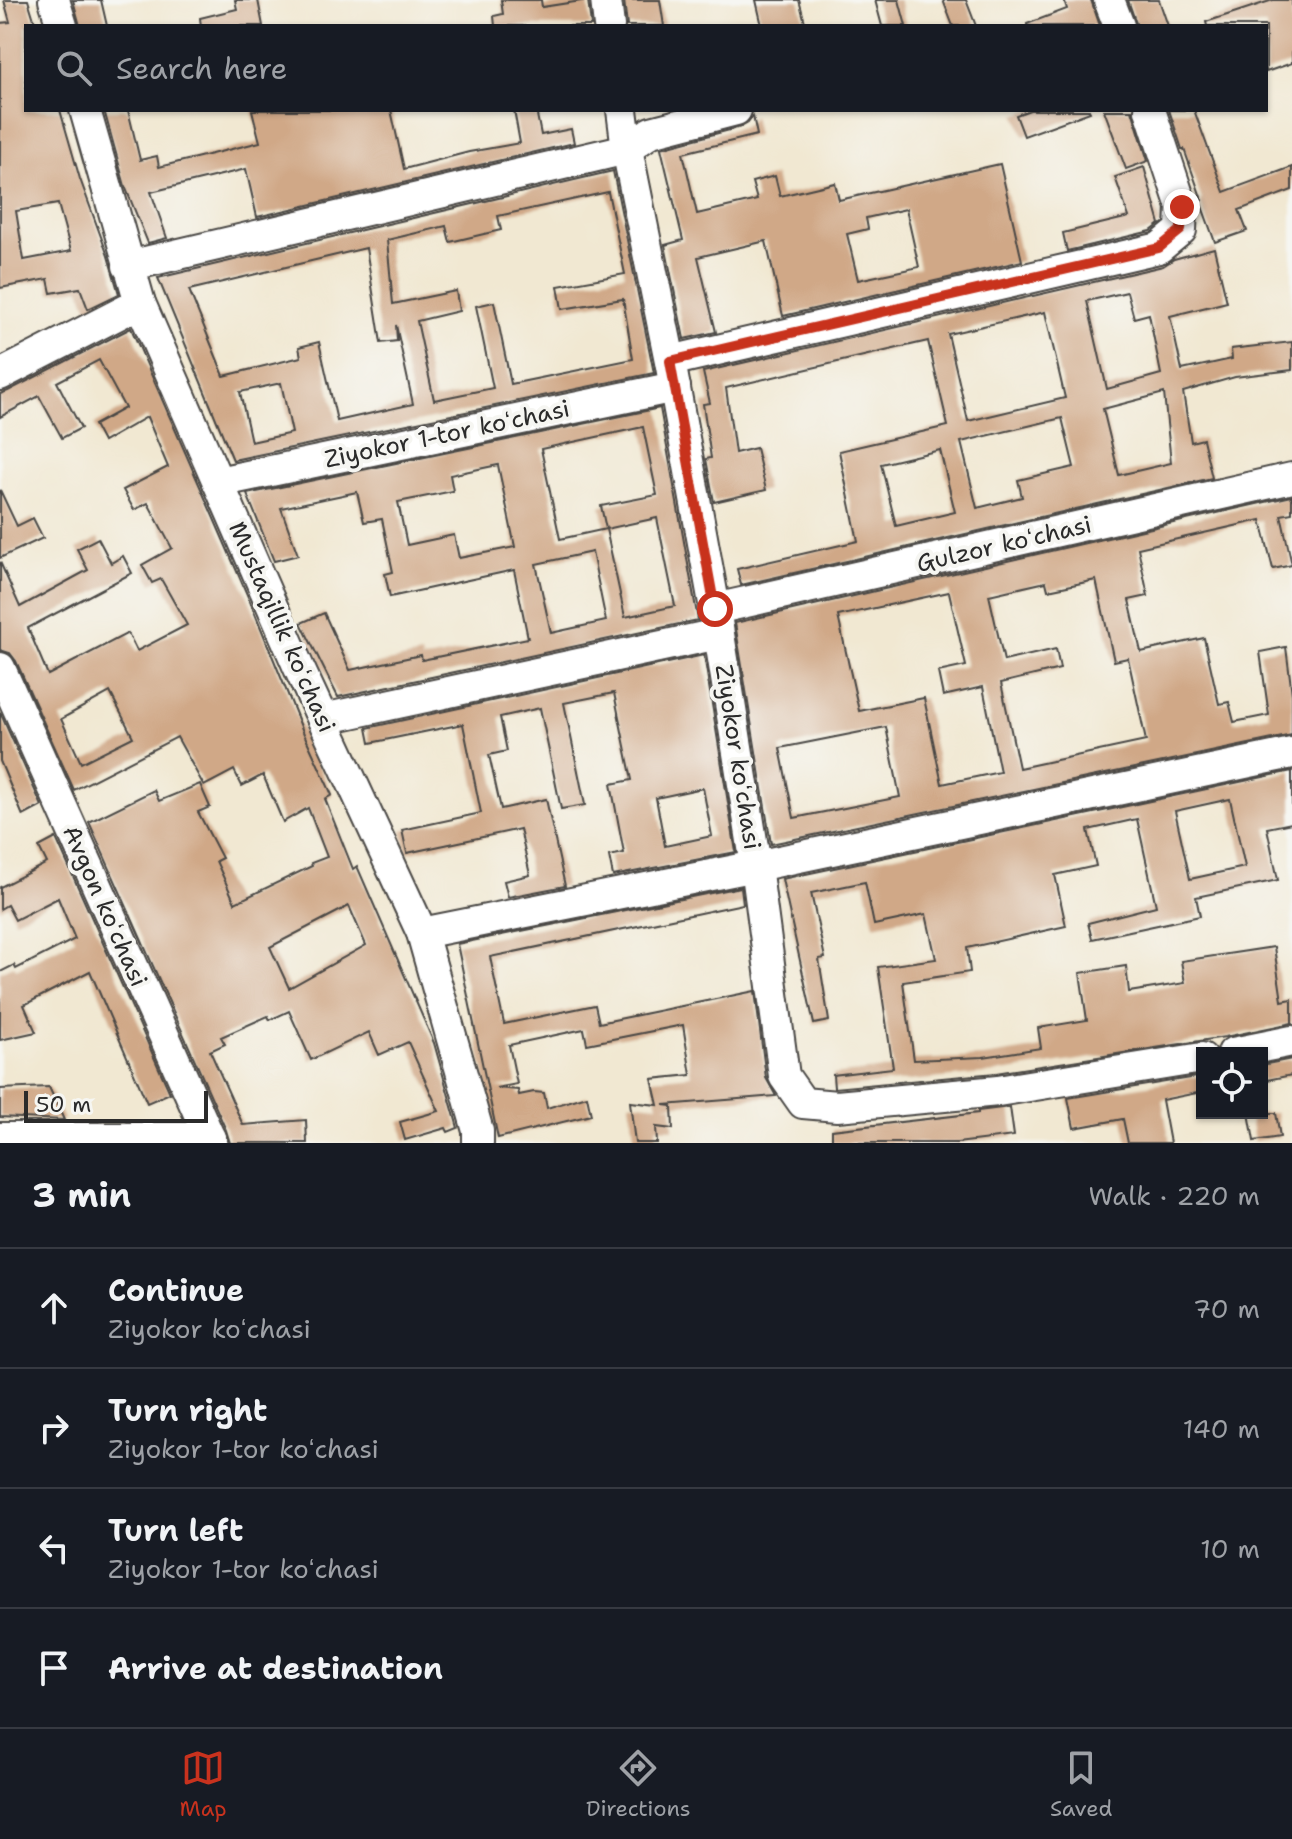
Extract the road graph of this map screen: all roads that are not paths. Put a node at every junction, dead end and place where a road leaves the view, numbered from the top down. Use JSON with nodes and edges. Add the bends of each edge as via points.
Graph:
{"nodes":[{"id":1,"x":54,"y":0,"type":"edge"},
{"id":2,"x":606,"y":0,"type":"edge"},
{"id":3,"x":1109,"y":0,"type":"edge"},
{"id":4,"x":61,"y":24,"type":"edge"},
{"id":5,"x":609,"y":24,"type":"edge"},
{"id":6,"x":1118,"y":24,"type":"edge"},
{"id":7,"x":86,"y":112,"type":"edge"},
{"id":8,"x":622,"y":112,"type":"edge"},
{"id":9,"x":728,"y":112,"type":"edge"},
{"id":10,"x":1151,"y":112,"type":"edge"},
{"id":11,"x":627,"y":149,"type":"junction"},
{"id":12,"x":128,"y":266,"type":"junction"},
{"id":13,"x":140,"y":303,"type":"junction"},
{"id":14,"x":673,"y":374,"type":"junction"},
{"id":15,"x":0,"y":375,"type":"edge"},
{"id":16,"x":1292,"y":478,"type":"edge"},
{"id":17,"x":218,"y":482,"type":"junction"},
{"id":18,"x":717,"y":622,"type":"junction"},
{"id":19,"x":0,"y":668,"type":"edge"},
{"id":20,"x":323,"y":719,"type":"junction"},
{"id":21,"x":1292,"y":753,"type":"edge"},
{"id":22,"x":756,"y":866,"type":"junction"},
{"id":23,"x":422,"y":933,"type":"junction"},
{"id":24,"x":1292,"y":1041,"type":"edge"},
{"id":25,"x":1262,"y":1047,"type":"edge"},
{"id":26,"x":1196,"y":1059,"type":"edge"},
{"id":27,"x":0,"y":1138,"type":"edge"},
{"id":28,"x":211,"y":1141,"type":"edge"},
{"id":29,"x":478,"y":1143,"type":"edge"}],
"edges":[{"from":1,"to":4,"type":"street"},
{"from":2,"to":5,"type":"street"},
{"from":3,"to":6,"type":"street"},
{"from":7,"to":12,"type":"street","name":"Mustaqillik koʻchasi"},
{"from":8,"to":11,"type":"street","name":"Ziyokor koʻchasi"},
{"from":9,"to":11,"type":"street","via":[[651,132]]},
{"from":10,"to":14,"type":"street","name":"Ziyokor 1-tor koʻchasi","via":[[1182,207],[1181,230],[1159,248]]},
{"from":11,"to":12,"type":"street"},
{"from":11,"to":14,"type":"street","name":"Ziyokor koʻchasi"},
{"from":12,"to":13,"type":"street","name":"Mustaqillik koʻchasi"},
{"from":13,"to":15,"type":"street"},
{"from":13,"to":17,"type":"street","name":"Mustaqillik koʻchasi"},
{"from":14,"to":17,"type":"street","name":"Ziyokor 1-tor koʻchasi"},
{"from":14,"to":18,"type":"street","name":"Ziyokor koʻchasi"},
{"from":16,"to":18,"type":"street","name":"Gulzor koʻchasi"},
{"from":17,"to":20,"type":"street","name":"Mustaqillik koʻchasi"},
{"from":18,"to":20,"type":"street","name":"Gulzor koʻchasi"},
{"from":18,"to":22,"type":"street","name":"Ziyokor koʻchasi"},
{"from":19,"to":28,"type":"street","name":"Avgon koʻchasi"},
{"from":20,"to":23,"type":"street","name":"Mustaqillik koʻchasi"},
{"from":21,"to":22,"type":"street","name":"Ziyokor koʻchasi"},
{"from":22,"to":23,"type":"street"},
{"from":22,"to":26,"type":"street","via":[[784,1076],[803,1103],[837,1106],[998,1091]]},
{"from":23,"to":29,"type":"street","name":"Mustaqillik koʻchasi"},
{"from":24,"to":25,"type":"street"},
{"from":27,"to":28,"type":"street"}]}
